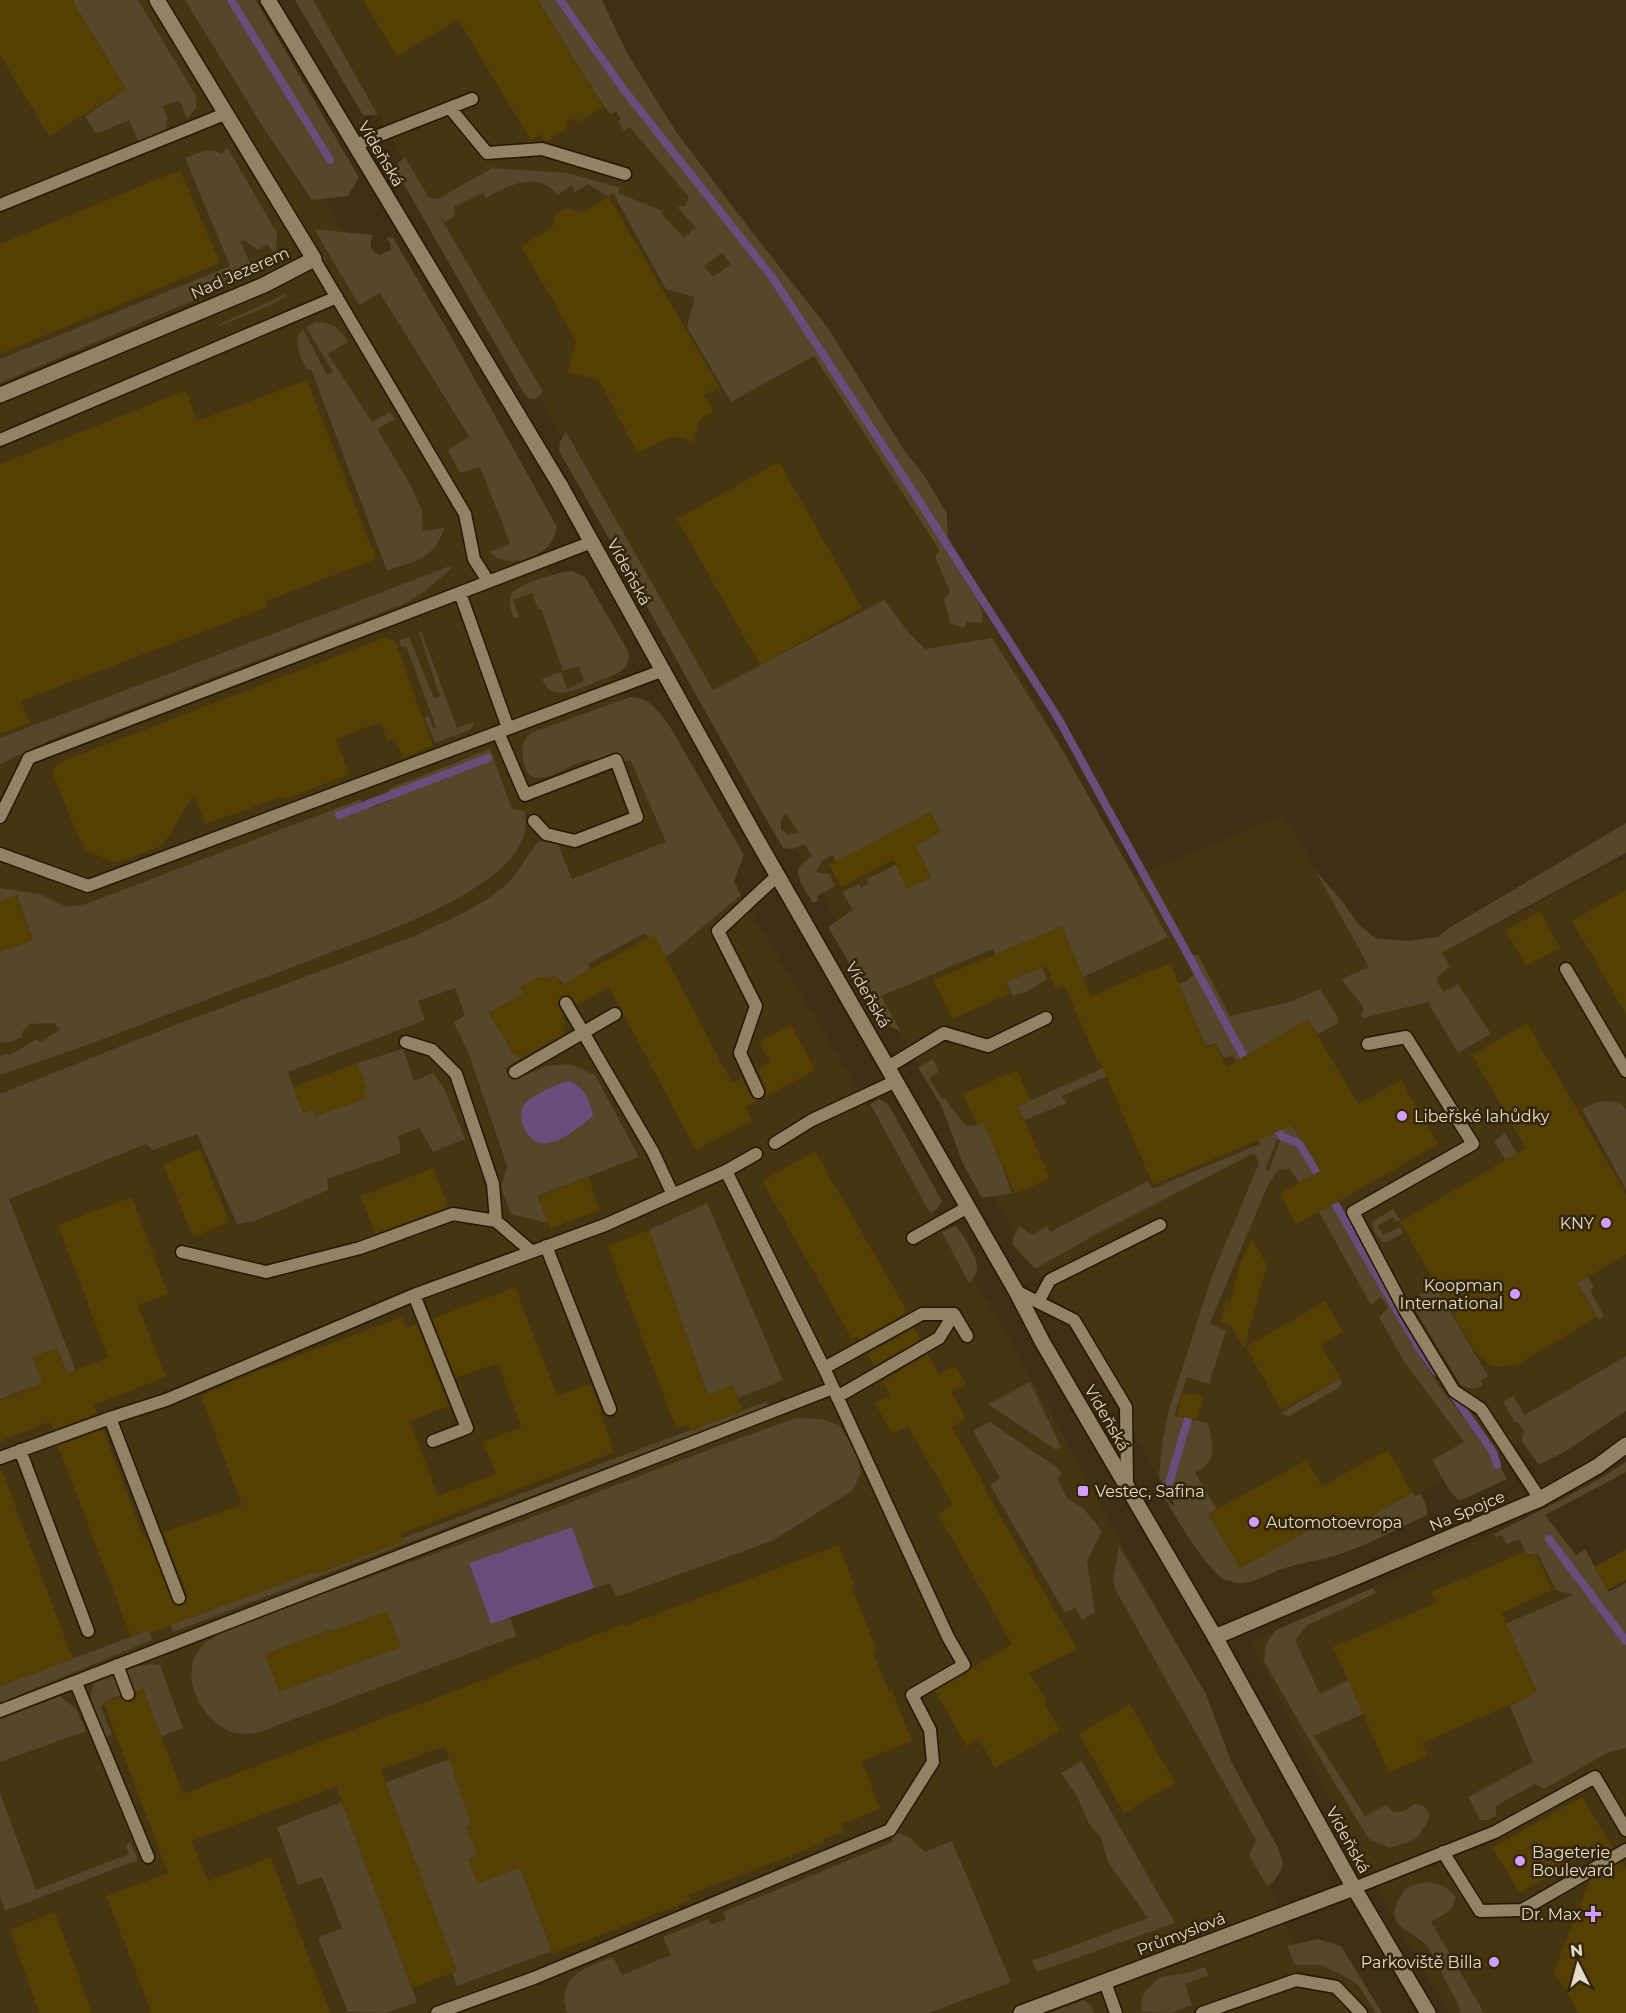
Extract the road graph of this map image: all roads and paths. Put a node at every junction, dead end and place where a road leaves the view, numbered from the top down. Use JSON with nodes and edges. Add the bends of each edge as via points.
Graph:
{"nodes":[{"id":1,"x":157,"y":0,"type":"edge"},
{"id":2,"x":268,"y":0,"type":"edge"},
{"id":3,"x":472,"y":99,"type":"dead end"},
{"id":4,"x":450,"y":108,"type":"junction"},
{"id":5,"x":227,"y":113,"type":"junction"},
{"id":6,"x":355,"y":145,"type":"junction"},
{"id":7,"x":625,"y":174,"type":"dead end"},
{"id":8,"x":0,"y":205,"type":"edge"},
{"id":9,"x":314,"y":259,"type":"junction"},
{"id":10,"x":337,"y":297,"type":"junction"},
{"id":11,"x":0,"y":395,"type":"edge"},
{"id":12,"x":0,"y":440,"type":"edge"},
{"id":13,"x":592,"y":542,"type":"junction"},
{"id":14,"x":488,"y":581,"type":"junction"},
{"id":15,"x":460,"y":593,"type":"junction"},
{"id":16,"x":664,"y":669,"type":"junction"},
{"id":17,"x":503,"y":730,"type":"junction"},
{"id":18,"x":0,"y":817,"type":"edge"},
{"id":19,"x":534,"y":821,"type":"dead end"},
{"id":20,"x":0,"y":854,"type":"edge"},
{"id":21,"x":778,"y":875,"type":"junction"},
{"id":22,"x":1566,"y":969,"type":"dead end"},
{"id":23,"x":566,"y":1003,"type":"dead end"},
{"id":24,"x":615,"y":1014,"type":"dead end"},
{"id":25,"x":1046,"y":1018,"type":"dead end"},
{"id":26,"x":583,"y":1033,"type":"junction"},
{"id":27,"x":406,"y":1042,"type":"dead end"},
{"id":28,"x":1368,"y":1044,"type":"dead end"},
{"id":29,"x":1626,"y":1071,"type":"edge"},
{"id":30,"x":515,"y":1072,"type":"dead end"},
{"id":31,"x":892,"y":1074,"type":"junction"},
{"id":32,"x":758,"y":1092,"type":"dead end"},
{"id":33,"x":775,"y":1143,"type":"dead end"},
{"id":34,"x":756,"y":1154,"type":"dead end"},
{"id":35,"x":726,"y":1171,"type":"junction"},
{"id":36,"x":673,"y":1195,"type":"junction"},
{"id":37,"x":968,"y":1207,"type":"junction"},
{"id":38,"x":496,"y":1221,"type":"junction"},
{"id":39,"x":1160,"y":1225,"type":"dead end"},
{"id":40,"x":913,"y":1238,"type":"dead end"},
{"id":41,"x":546,"y":1246,"type":"junction"},
{"id":42,"x":531,"y":1251,"type":"junction"},
{"id":43,"x":182,"y":1252,"type":"dead end"},
{"id":44,"x":1016,"y":1291,"type":"junction"},
{"id":45,"x":414,"y":1295,"type":"junction"},
{"id":46,"x":1038,"y":1302,"type":"junction"},
{"id":47,"x":954,"y":1314,"type":"junction"},
{"id":48,"x":967,"y":1336,"type":"dead end"},
{"id":49,"x":824,"y":1368,"type":"junction"},
{"id":50,"x":835,"y":1392,"type":"junction"},
{"id":51,"x":610,"y":1409,"type":"dead end"},
{"id":52,"x":110,"y":1418,"type":"junction"},
{"id":53,"x":433,"y":1441,"type":"dead end"},
{"id":54,"x":1626,"y":1445,"type":"edge"},
{"id":55,"x":20,"y":1450,"type":"junction"},
{"id":56,"x":0,"y":1458,"type":"edge"},
{"id":57,"x":1127,"y":1486,"type":"junction"},
{"id":58,"x":1540,"y":1499,"type":"junction"},
{"id":59,"x":179,"y":1598,"type":"dead end"},
{"id":60,"x":88,"y":1631,"type":"dead end"},
{"id":61,"x":1215,"y":1637,"type":"junction"},
{"id":62,"x":117,"y":1665,"type":"junction"},
{"id":63,"x":76,"y":1683,"type":"junction"},
{"id":64,"x":128,"y":1694,"type":"dead end"},
{"id":65,"x":0,"y":1711,"type":"edge"},
{"id":66,"x":1626,"y":1830,"type":"edge"},
{"id":67,"x":1626,"y":1850,"type":"edge"},
{"id":68,"x":1443,"y":1852,"type":"junction"},
{"id":69,"x":148,"y":1857,"type":"dead end"},
{"id":70,"x":1354,"y":1888,"type":"junction"},
{"id":71,"x":1105,"y":1982,"type":"junction"},
{"id":72,"x":437,"y":2013,"type":"edge"},
{"id":73,"x":1022,"y":2013,"type":"edge"},
{"id":74,"x":1116,"y":2013,"type":"edge"},
{"id":75,"x":1202,"y":2013,"type":"edge"},
{"id":76,"x":1361,"y":2013,"type":"edge"},
{"id":77,"x":1428,"y":2013,"type":"edge"}],
"edges":[{"from":1,"to":5,"type":"main road","name":"Nad Jezerem"},
{"from":2,"to":6,"type":"main road","name":"Vídeňská"},
{"from":3,"to":4,"type":"lane"},
{"from":4,"to":6,"type":"lane"},
{"from":4,"to":7,"type":"lane","via":[[487,153],[543,149]]},
{"from":5,"to":8,"type":"lane"},
{"from":5,"to":9,"type":"main road","name":"Nad Jezerem"},
{"from":6,"to":13,"type":"main road","name":"Vídeňská"},
{"from":9,"to":10,"type":"lane"},
{"from":9,"to":11,"type":"main road","name":"Nad Jezerem","via":[[264,285]]},
{"from":10,"to":12,"type":"lane"},
{"from":10,"to":14,"type":"lane","via":[[465,514],[474,559]]},
{"from":13,"to":14,"type":"lane"},
{"from":13,"to":16,"type":"main road","name":"Vídeňská"},
{"from":14,"to":15,"type":"lane"},
{"from":15,"to":17,"type":"lane"},
{"from":15,"to":18,"type":"lane","via":[[29,758]]},
{"from":16,"to":17,"type":"lane"},
{"from":16,"to":21,"type":"main road","name":"Vídeňská"},
{"from":17,"to":19,"type":"lane","via":[[525,795],[616,760],[637,817],[575,841],[546,834]]},
{"from":17,"to":20,"type":"lane","via":[[88,886]]},
{"from":21,"to":31,"type":"main road","name":"Vídeňská"},
{"from":21,"to":32,"type":"lane","via":[[718,931],[756,1006],[740,1053]]},
{"from":22,"to":29,"type":"lane"},
{"from":23,"to":26,"type":"lane"},
{"from":24,"to":26,"type":"lane"},
{"from":25,"to":31,"type":"lane","via":[[988,1046],[944,1033]]},
{"from":26,"to":30,"type":"lane"},
{"from":26,"to":36,"type":"lane","via":[[653,1152]]},
{"from":27,"to":38,"type":"lane","via":[[432,1050],[456,1074],[493,1184]]},
{"from":28,"to":58,"type":"lane","via":[[1406,1037],[1473,1143],[1353,1212],[1454,1391],[1481,1408]]},
{"from":31,"to":33,"type":"lane"},
{"from":31,"to":37,"type":"main road","name":"Vídeňská"},
{"from":34,"to":35,"type":"lane"},
{"from":35,"to":36,"type":"lane"},
{"from":35,"to":49,"type":"lane"},
{"from":36,"to":41,"type":"lane"},
{"from":37,"to":40,"type":"lane"},
{"from":37,"to":44,"type":"main road","name":"Vídeňská"},
{"from":38,"to":42,"type":"lane"},
{"from":38,"to":43,"type":"lane","via":[[453,1214],[360,1248],[266,1272]]},
{"from":39,"to":46,"type":"lane","via":[[1050,1280]]},
{"from":41,"to":42,"type":"lane"},
{"from":41,"to":51,"type":"lane"},
{"from":42,"to":45,"type":"lane"},
{"from":44,"to":46,"type":"lane"},
{"from":44,"to":57,"type":"main road","name":"Vídeňská"},
{"from":45,"to":52,"type":"lane","via":[[166,1400]]},
{"from":45,"to":53,"type":"lane","via":[[467,1428]]},
{"from":46,"to":57,"type":"lane","via":[[1074,1320],[1126,1407]]},
{"from":47,"to":48,"type":"lane"},
{"from":47,"to":49,"type":"lane","via":[[922,1314]]},
{"from":47,"to":50,"type":"lane","via":[[939,1338]]},
{"from":49,"to":50,"type":"lane"},
{"from":50,"to":62,"type":"lane"},
{"from":50,"to":72,"type":"lane","via":[[964,1665],[912,1695],[930,1730],[933,1762],[890,1830],[534,1978]]},
{"from":52,"to":55,"type":"lane"},
{"from":52,"to":59,"type":"lane"},
{"from":54,"to":58,"type":"main road","name":"Na Spojce"},
{"from":55,"to":56,"type":"lane"},
{"from":55,"to":60,"type":"lane"},
{"from":57,"to":61,"type":"main road","name":"Vídeňská"},
{"from":58,"to":61,"type":"main road","name":"Na Spojce"},
{"from":61,"to":70,"type":"main road","name":"Vídeňská"},
{"from":62,"to":63,"type":"lane"},
{"from":62,"to":64,"type":"lane"},
{"from":63,"to":65,"type":"lane"},
{"from":63,"to":69,"type":"lane"},
{"from":66,"to":68,"type":"lane","via":[[1595,1777],[1495,1832]]},
{"from":67,"to":68,"type":"lane","via":[[1522,1910],[1480,1911]]},
{"from":68,"to":70,"type":"lane"},
{"from":70,"to":71,"type":"main road","name":"Průmyslová"},
{"from":70,"to":77,"type":"main road","name":"Vídeňská"},
{"from":71,"to":73,"type":"main road","name":"Průmyslová"},
{"from":71,"to":74,"type":"lane"},
{"from":75,"to":76,"type":"lane","via":[[1296,1980],[1336,1987]]}]}
